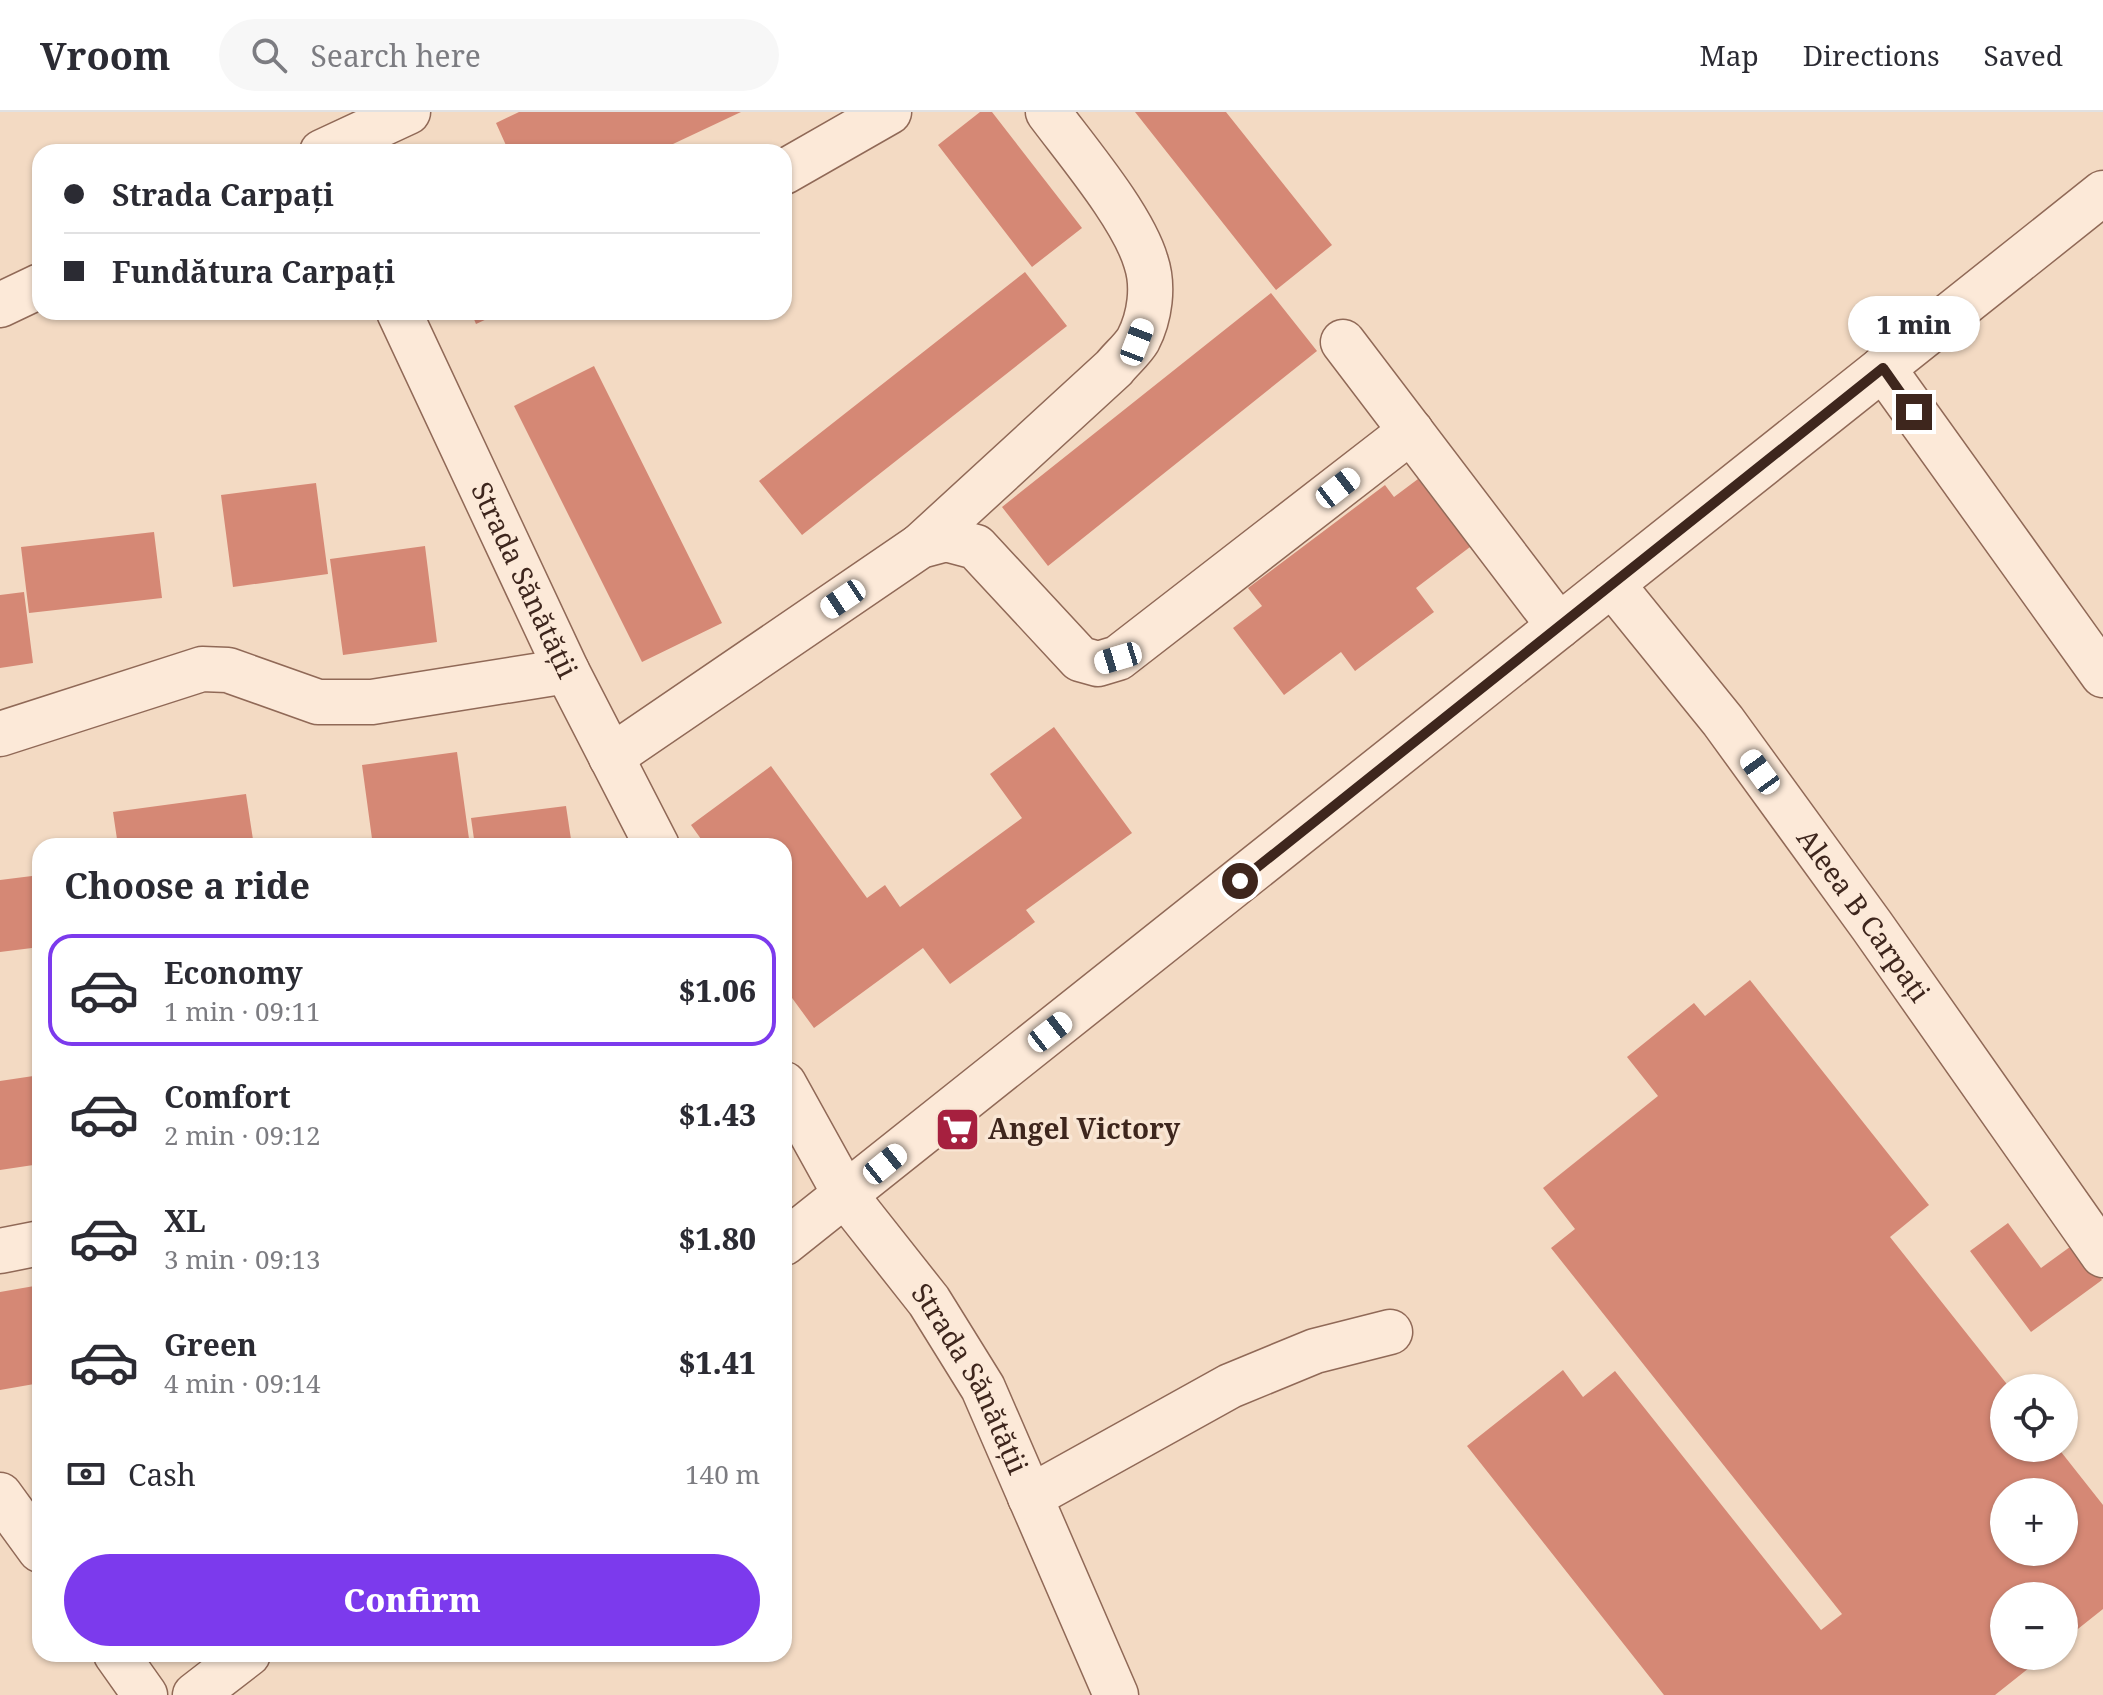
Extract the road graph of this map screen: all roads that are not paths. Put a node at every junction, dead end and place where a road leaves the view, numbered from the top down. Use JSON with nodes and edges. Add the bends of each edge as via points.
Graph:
{"nodes":[{"id":1,"x":408,"y":112,"type":"edge"},
{"id":2,"x":889,"y":112,"type":"edge"},
{"id":3,"x":1048,"y":112,"type":"edge"},
{"id":4,"x":340,"y":144,"type":"edge"},
{"id":5,"x":792,"y":167,"type":"edge"},
{"id":6,"x":2103,"y":193,"type":"edge"},
{"id":7,"x":32,"y":290,"type":"edge"},
{"id":8,"x":0,"y":305,"type":"edge"},
{"id":9,"x":403,"y":320,"type":"edge"},
{"id":10,"x":1343,"y":342,"type":"dead end"},
{"id":11,"x":1883,"y":368,"type":"junction"},
{"id":12,"x":1411,"y":431,"type":"junction"},
{"id":13,"x":920,"y":546,"type":"junction"},
{"id":14,"x":1612,"y":584,"type":"junction"},
{"id":15,"x":1559,"y":626,"type":"junction"},
{"id":16,"x":567,"y":671,"type":"junction"},
{"id":17,"x":2103,"y":675,"type":"edge"},
{"id":18,"x":0,"y":734,"type":"edge"},
{"id":19,"x":611,"y":757,"type":"junction"},
{"id":20,"x":653,"y":838,"type":"edge"},
{"id":21,"x":792,"y":1098,"type":"edge"},
{"id":22,"x":846,"y":1196,"type":"junction"},
{"id":23,"x":792,"y":1237,"type":"edge"},
{"id":24,"x":32,"y":1245,"type":"edge"},
{"id":25,"x":0,"y":1251,"type":"edge"},
{"id":26,"x":2103,"y":1255,"type":"edge"},
{"id":27,"x":1390,"y":1332,"type":"dead end"},
{"id":28,"x":0,"y":1495,"type":"edge"},
{"id":29,"x":1030,"y":1497,"type":"junction"},
{"id":30,"x":32,"y":1539,"type":"edge"},
{"id":31,"x":122,"y":1662,"type":"edge"},
{"id":32,"x":238,"y":1662,"type":"edge"},
{"id":33,"x":145,"y":1695,"type":"edge"},
{"id":34,"x":195,"y":1695,"type":"edge"},
{"id":35,"x":1116,"y":1695,"type":"edge"}],
"edges":[{"from":1,"to":4,"type":"street"},
{"from":2,"to":5,"type":"street"},
{"from":3,"to":13,"type":"street","via":[[1134,234],[1147,262],[1148,315],[1137,342],[1114,368]]},
{"from":6,"to":11,"type":"street"},
{"from":7,"to":8,"type":"street"},
{"from":9,"to":16,"type":"street","name":"Strada Sănătății"},
{"from":10,"to":12,"type":"street"},
{"from":11,"to":14,"type":"street"},
{"from":11,"to":17,"type":"street"},
{"from":12,"to":13,"type":"street","via":[[1118,658],[1098,664],[1080,659],[976,547],[946,539]]},
{"from":12,"to":15,"type":"street"},
{"from":13,"to":19,"type":"street"},
{"from":14,"to":15,"type":"street"},
{"from":14,"to":26,"type":"street","name":"Aleea B Carpați","via":[[1723,721]]},
{"from":15,"to":22,"type":"street"},
{"from":16,"to":18,"type":"street","via":[[372,702],[318,702],[228,670],[202,669]]},
{"from":16,"to":19,"type":"street","name":"Strada Sănătății"},
{"from":19,"to":20,"type":"street","name":"Strada Sănătății"},
{"from":21,"to":22,"type":"street","name":"Strada Sănătății"},
{"from":22,"to":23,"type":"street"},
{"from":22,"to":29,"type":"street","name":"Strada Sănătății","via":[[937,1313],[983,1388]]},
{"from":24,"to":25,"type":"street"},
{"from":27,"to":29,"type":"street","via":[[1315,1351],[1230,1386]]},
{"from":28,"to":30,"type":"street"},
{"from":29,"to":35,"type":"street","name":"Strada Sănătății"},
{"from":31,"to":33,"type":"street"},
{"from":32,"to":34,"type":"street"}]}
